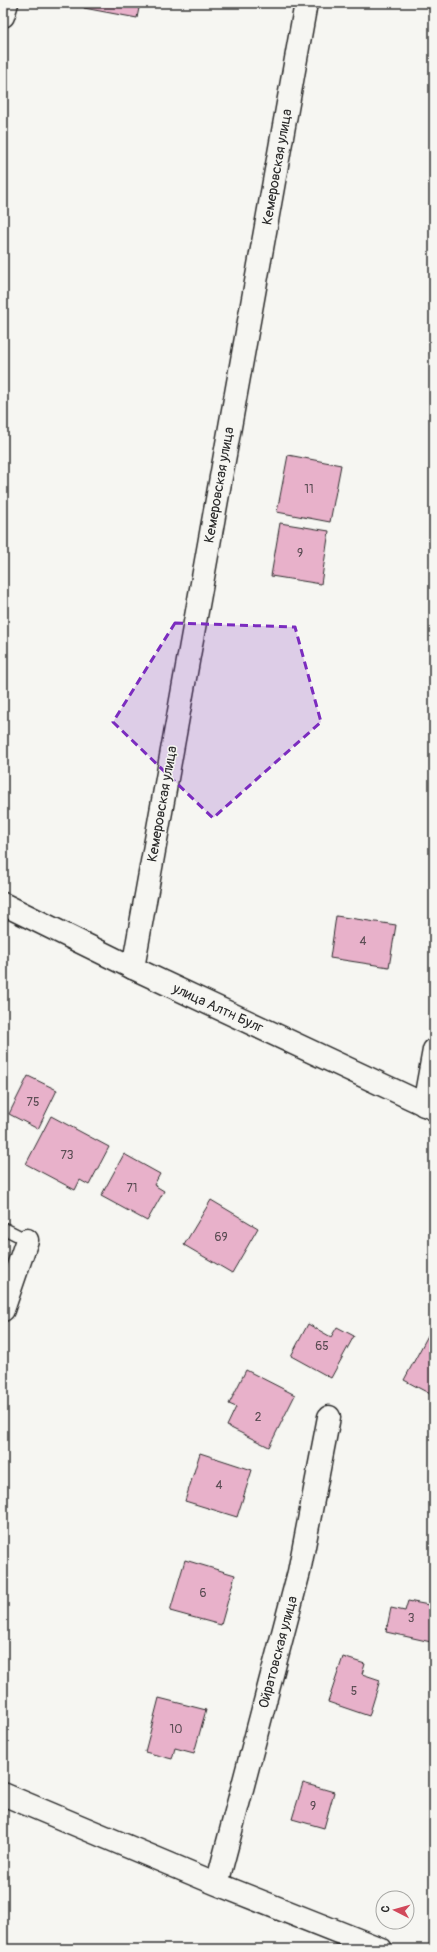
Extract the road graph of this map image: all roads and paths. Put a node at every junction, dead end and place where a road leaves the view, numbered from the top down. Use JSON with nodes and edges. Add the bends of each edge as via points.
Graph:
{"nodes":[{"id":1,"x":7,"y":3,"type":"edge"},
{"id":2,"x":306,"y":3,"type":"edge"},
{"id":3,"x":3,"y":16,"type":"edge"},
{"id":4,"x":3,"y":904,"type":"edge"},
{"id":5,"x":133,"y":968,"type":"junction"},
{"id":6,"x":434,"y":1050,"type":"edge"},
{"id":7,"x":429,"y":1107,"type":"edge"},
{"id":8,"x":3,"y":1228,"type":"edge"},
{"id":9,"x":27,"y":1240,"type":"joint"},
{"id":10,"x":3,"y":1310,"type":"edge"},
{"id":11,"x":329,"y":1417,"type":"dead end"},
{"id":12,"x":3,"y":1794,"type":"edge"},
{"id":13,"x":217,"y":1884,"type":"junction"},
{"id":14,"x":381,"y":1949,"type":"edge"}],
"edges":[{"from":1,"to":3,"type":"street"},
{"from":2,"to":5,"type":"street","name":"Кемеровская улица"},
{"from":4,"to":5,"type":"street","name":"улица Алтн Булг"},
{"from":5,"to":7,"type":"street","name":"улица Алтн Булг"},
{"from":6,"to":7,"type":"street"},
{"from":8,"to":9,"type":"lane"},
{"from":9,"to":10,"type":"street"},
{"from":11,"to":13,"type":"street","name":"Ойратовская улица","via":[[299,1572]]},
{"from":12,"to":13,"type":"street"},
{"from":13,"to":14,"type":"street"}]}
